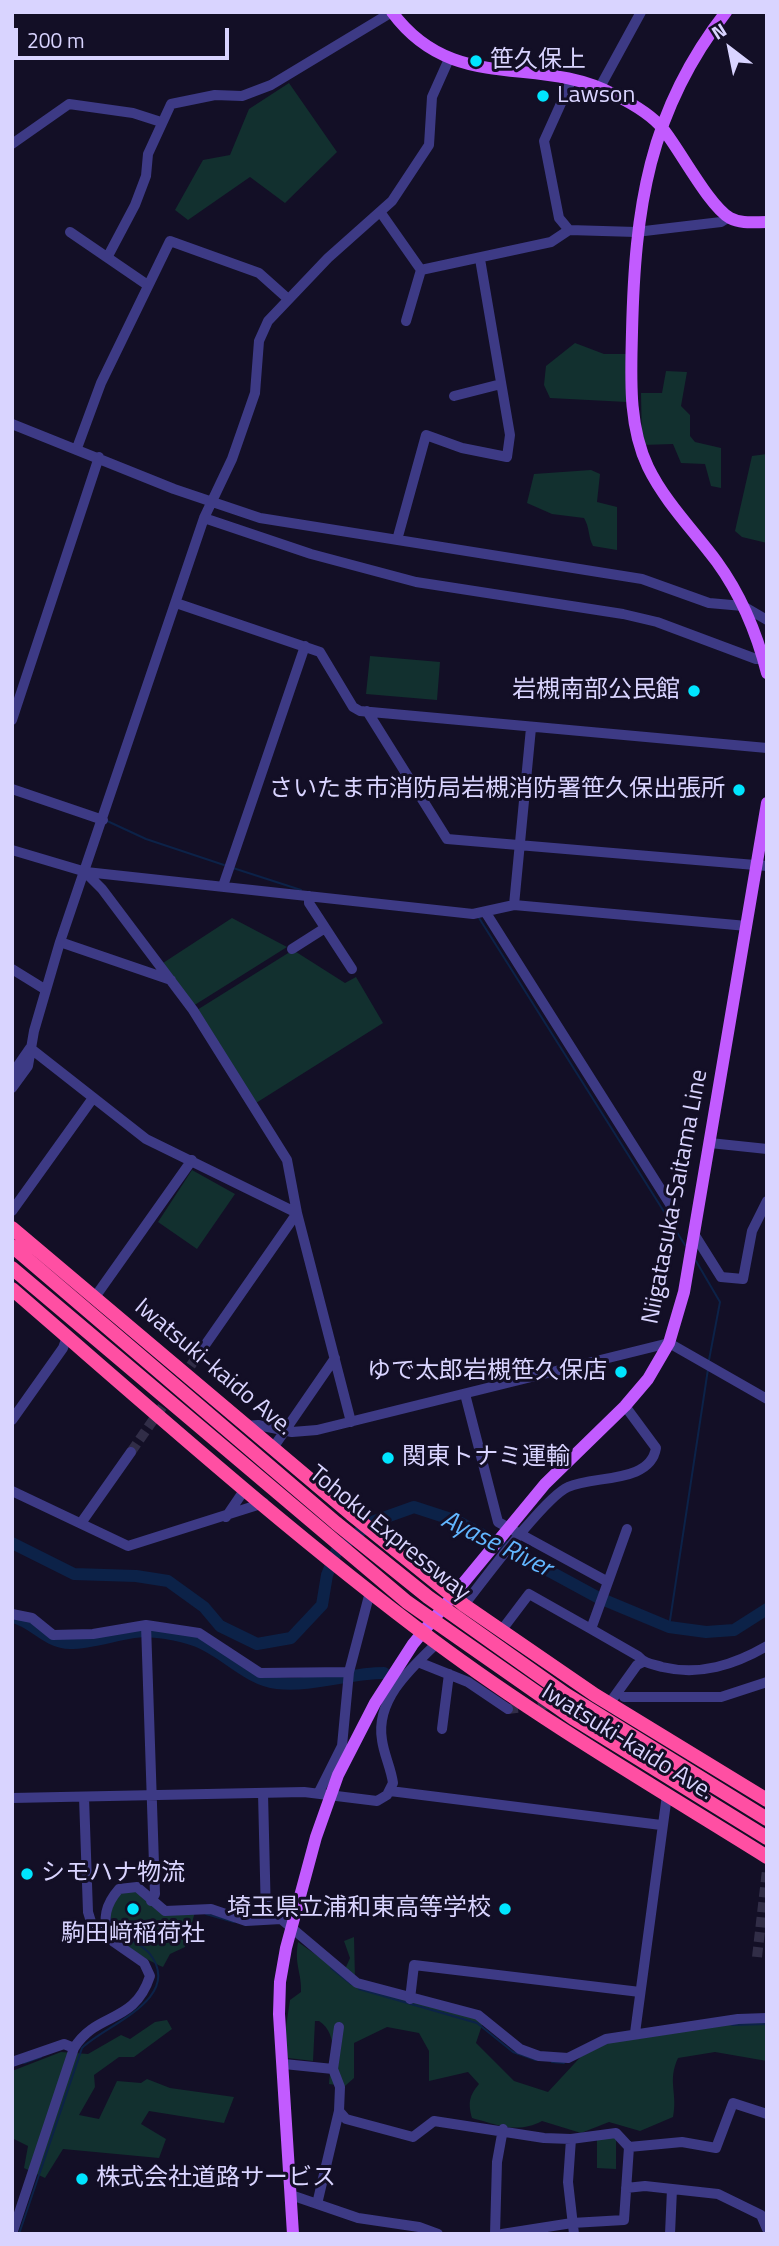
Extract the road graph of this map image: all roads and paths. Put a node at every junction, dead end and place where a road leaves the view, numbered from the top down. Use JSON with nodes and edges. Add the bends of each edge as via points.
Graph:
{"nodes":[{"id":1,"x":392,"y":12,"type":"edge"},
{"id":2,"x":641,"y":12,"type":"edge"},
{"id":3,"x":726,"y":12,"type":"edge"},
{"id":4,"x":449,"y":59,"type":"junction"},
{"id":5,"x":572,"y":79,"type":"junction"},
{"id":6,"x":600,"y":87,"type":"junction"},
{"id":7,"x":161,"y":122,"type":"junction"},
{"id":8,"x":661,"y":126,"type":"junction"},
{"id":9,"x":12,"y":144,"type":"edge"},
{"id":10,"x":381,"y":214,"type":"junction"},
{"id":11,"x":729,"y":217,"type":"junction"},
{"id":12,"x":767,"y":222,"type":"edge"},
{"id":13,"x":569,"y":230,"type":"junction"},
{"id":14,"x":69,"y":232,"type":"dead end"},
{"id":15,"x":636,"y":232,"type":"junction"},
{"id":16,"x":108,"y":256,"type":"junction"},
{"id":17,"x":480,"y":259,"type":"junction"},
{"id":18,"x":421,"y":270,"type":"junction"},
{"id":19,"x":146,"y":284,"type":"junction"},
{"id":20,"x":287,"y":298,"type":"junction"},
{"id":21,"x":406,"y":321,"type":"dead end"},
{"id":22,"x":501,"y":384,"type":"junction"},
{"id":23,"x":454,"y":396,"type":"dead end"},
{"id":24,"x":12,"y":424,"type":"edge"},
{"id":25,"x":77,"y":449,"type":"junction"},
{"id":26,"x":99,"y":457,"type":"junction"},
{"id":27,"x":212,"y":500,"type":"junction"},
{"id":28,"x":204,"y":518,"type":"junction"},
{"id":29,"x":397,"y":540,"type":"junction"},
{"id":30,"x":176,"y":603,"type":"junction"},
{"id":31,"x":744,"y":606,"type":"junction"},
{"id":32,"x":767,"y":620,"type":"edge"},
{"id":33,"x":305,"y":646,"type":"junction"},
{"id":34,"x":763,"y":659,"type":"junction"},
{"id":35,"x":767,"y":673,"type":"edge"},
{"id":36,"x":367,"y":712,"type":"junction"},
{"id":37,"x":12,"y":720,"type":"edge"},
{"id":38,"x":531,"y":728,"type":"junction"},
{"id":39,"x":767,"y":748,"type":"edge"},
{"id":40,"x":12,"y":789,"type":"edge"},
{"id":41,"x":767,"y":803,"type":"edge"},
{"id":42,"x":103,"y":820,"type":"junction"},
{"id":43,"x":521,"y":848,"type":"junction"},
{"id":44,"x":12,"y":850,"type":"edge"},
{"id":45,"x":762,"y":866,"type":"edge"},
{"id":46,"x":86,"y":872,"type":"junction"},
{"id":47,"x":223,"y":886,"type":"junction"},
{"id":48,"x":309,"y":896,"type":"junction"},
{"id":49,"x":514,"y":905,"type":"junction"},
{"id":50,"x":486,"y":913,"type":"junction"},
{"id":51,"x":747,"y":926,"type":"junction"},
{"id":52,"x":326,"y":928,"type":"junction"},
{"id":53,"x":60,"y":942,"type":"junction"},
{"id":54,"x":292,"y":948,"type":"dead end"},
{"id":55,"x":12,"y":969,"type":"edge"},
{"id":56,"x":352,"y":969,"type":"dead end"},
{"id":57,"x":171,"y":980,"type":"junction"},
{"id":58,"x":46,"y":990,"type":"junction"},
{"id":59,"x":30,"y":1048,"type":"junction"},
{"id":60,"x":15,"y":1081,"type":"edge"},
{"id":61,"x":93,"y":1098,"type":"junction"},
{"id":62,"x":710,"y":1143,"type":"junction"},
{"id":63,"x":767,"y":1149,"type":"edge"},
{"id":64,"x":192,"y":1160,"type":"junction"},
{"id":65,"x":767,"y":1201,"type":"edge"},
{"id":66,"x":12,"y":1212,"type":"edge"},
{"id":67,"x":675,"y":1212,"type":"dead end"},
{"id":68,"x":297,"y":1213,"type":"junction"},
{"id":69,"x":12,"y":1228,"type":"edge"},
{"id":70,"x":694,"y":1234,"type":"junction"},
{"id":71,"x":12,"y":1246,"type":"edge"},
{"id":72,"x":12,"y":1268,"type":"edge"},
{"id":73,"x":12,"y":1289,"type":"edge"},
{"id":74,"x":95,"y":1297,"type":"junction"},
{"id":75,"x":68,"y":1337,"type":"junction"},
{"id":76,"x":669,"y":1343,"type":"junction"},
{"id":77,"x":203,"y":1348,"type":"tunnel mouth"},
{"id":78,"x":335,"y":1358,"type":"junction"},
{"id":79,"x":465,"y":1395,"type":"junction"},
{"id":80,"x":767,"y":1399,"type":"edge"},
{"id":81,"x":625,"y":1406,"type":"junction"},
{"id":82,"x":12,"y":1420,"type":"edge"},
{"id":83,"x":351,"y":1422,"type":"junction"},
{"id":84,"x":246,"y":1426,"type":"junction"},
{"id":85,"x":285,"y":1431,"type":"junction"},
{"id":86,"x":273,"y":1448,"type":"junction"},
{"id":87,"x":131,"y":1452,"type":"tunnel mouth"},
{"id":88,"x":245,"y":1489,"type":"junction"},
{"id":89,"x":12,"y":1491,"type":"edge"},
{"id":90,"x":264,"y":1503,"type":"junction"},
{"id":91,"x":226,"y":1517,"type":"junction"},
{"id":92,"x":81,"y":1523,"type":"junction"},
{"id":93,"x":627,"y":1529,"type":"dead end"},
{"id":94,"x":608,"y":1582,"type":"junction"},
{"id":95,"x":365,"y":1588,"type":"junction"},
{"id":96,"x":464,"y":1605,"type":"junction"},
{"id":97,"x":12,"y":1614,"type":"edge"},
{"id":98,"x":146,"y":1629,"type":"junction"},
{"id":99,"x":591,"y":1629,"type":"junction"},
{"id":100,"x":501,"y":1631,"type":"junction"},
{"id":101,"x":437,"y":1643,"type":"junction"},
{"id":102,"x":767,"y":1646,"type":"edge"},
{"id":103,"x":418,"y":1662,"type":"junction"},
{"id":104,"x":643,"y":1662,"type":"junction"},
{"id":105,"x":349,"y":1672,"type":"junction"},
{"id":106,"x":449,"y":1674,"type":"junction"},
{"id":107,"x":767,"y":1682,"type":"edge"},
{"id":108,"x":624,"y":1697,"type":"dead end"},
{"id":109,"x":609,"y":1703,"type":"junction"},
{"id":110,"x":508,"y":1709,"type":"tunnel mouth"},
{"id":111,"x":442,"y":1729,"type":"dead end"},
{"id":112,"x":390,"y":1791,"type":"junction"},
{"id":113,"x":263,"y":1793,"type":"junction"},
{"id":114,"x":325,"y":1793,"type":"junction"},
{"id":115,"x":667,"y":1795,"type":"junction"},
{"id":116,"x":151,"y":1796,"type":"junction"},
{"id":117,"x":84,"y":1797,"type":"junction"},
{"id":118,"x":12,"y":1798,"type":"edge"},
{"id":119,"x":767,"y":1800,"type":"edge"},
{"id":120,"x":767,"y":1818,"type":"edge"},
{"id":121,"x":661,"y":1825,"type":"junction"},
{"id":122,"x":767,"y":1838,"type":"edge"},
{"id":123,"x":767,"y":1857,"type":"edge"},
{"id":124,"x":151,"y":1901,"type":"junction"},
{"id":125,"x":266,"y":1917,"type":"junction"},
{"id":126,"x":292,"y":1926,"type":"junction"},
{"id":127,"x":108,"y":1938,"type":"junction"},
{"id":128,"x":640,"y":1992,"type":"junction"},
{"id":129,"x":410,"y":1999,"type":"junction"},
{"id":130,"x":767,"y":2018,"type":"edge"},
{"id":131,"x":339,"y":2027,"type":"dead end"},
{"id":132,"x":635,"y":2033,"type":"junction"},
{"id":133,"x":74,"y":2048,"type":"junction"},
{"id":134,"x":12,"y":2062,"type":"edge"},
{"id":135,"x":284,"y":2064,"type":"junction"},
{"id":136,"x":333,"y":2069,"type":"junction"},
{"id":137,"x":339,"y":2111,"type":"junction"},
{"id":138,"x":767,"y":2114,"type":"edge"},
{"id":139,"x":503,"y":2129,"type":"junction"},
{"id":140,"x":571,"y":2139,"type":"junction"},
{"id":141,"x":629,"y":2147,"type":"junction"},
{"id":142,"x":626,"y":2188,"type":"junction"},
{"id":143,"x":672,"y":2189,"type":"junction"},
{"id":144,"x":291,"y":2196,"type":"junction"},
{"id":145,"x":317,"y":2204,"type":"junction"},
{"id":146,"x":573,"y":2228,"type":"edge"},
{"id":147,"x":767,"y":2229,"type":"edge"},
{"id":148,"x":12,"y":2234,"type":"edge"},
{"id":149,"x":293,"y":2234,"type":"edge"},
{"id":150,"x":438,"y":2234,"type":"edge"},
{"id":151,"x":495,"y":2234,"type":"edge"},
{"id":152,"x":502,"y":2234,"type":"edge"},
{"id":153,"x":670,"y":2234,"type":"edge"}],
"edges":[{"from":1,"to":4,"type":"main road","via":[[417,40]]},
{"from":1,"to":7,"type":"street","via":[[271,85],[242,96],[215,95],[171,104]]},
{"from":2,"to":6,"type":"street"},
{"from":3,"to":8,"type":"main road","via":[[695,56]]},
{"from":4,"to":5,"type":"main road"},
{"from":4,"to":10,"type":"street","via":[[432,97],[429,145]]},
{"from":5,"to":6,"type":"main road"},
{"from":5,"to":13,"type":"street","via":[[544,141],[559,218]]},
{"from":6,"to":8,"type":"main road"},
{"from":7,"to":9,"type":"street","via":[[69,104]]},
{"from":7,"to":16,"type":"street","via":[[135,205]]},
{"from":8,"to":11,"type":"main road"},
{"from":8,"to":15,"type":"main road","via":[[647,170]]},
{"from":10,"to":18,"type":"street"},
{"from":10,"to":20,"type":"street"},
{"from":11,"to":12,"type":"main road"},
{"from":11,"to":15,"type":"street","via":[[721,222]]},
{"from":13,"to":15,"type":"street"},
{"from":13,"to":17,"type":"street","via":[[551,242]]},
{"from":14,"to":16,"type":"street"},
{"from":15,"to":31,"type":"main road","via":[[631,371],[633,415],[642,452],[657,483]]},
{"from":16,"to":19,"type":"street"},
{"from":17,"to":18,"type":"street"},
{"from":17,"to":22,"type":"street"},
{"from":18,"to":21,"type":"street"},
{"from":19,"to":20,"type":"street","via":[[170,241],[260,273]]},
{"from":19,"to":25,"type":"street"},
{"from":20,"to":27,"type":"street","via":[[259,341],[255,393]]},
{"from":22,"to":23,"type":"street"},
{"from":22,"to":29,"type":"street","via":[[510,435],[507,457],[462,449],[426,435]]},
{"from":24,"to":25,"type":"street"},
{"from":25,"to":26,"type":"street"},
{"from":26,"to":27,"type":"street"},
{"from":26,"to":37,"type":"street"},
{"from":27,"to":28,"type":"street"},
{"from":27,"to":29,"type":"street","via":[[260,518]]},
{"from":28,"to":30,"type":"street"},
{"from":28,"to":34,"type":"street","via":[[416,582],[623,614]]},
{"from":29,"to":31,"type":"street","via":[[642,579],[709,603]]},
{"from":30,"to":33,"type":"street"},
{"from":30,"to":42,"type":"street"},
{"from":31,"to":32,"type":"street"},
{"from":31,"to":34,"type":"main road"},
{"from":33,"to":36,"type":"street","via":[[320,652],[353,707]]},
{"from":33,"to":47,"type":"street"},
{"from":34,"to":35,"type":"main road"},
{"from":36,"to":38,"type":"street"},
{"from":36,"to":43,"type":"street","via":[[447,839]]},
{"from":38,"to":39,"type":"street"},
{"from":38,"to":43,"type":"street"},
{"from":40,"to":42,"type":"street"},
{"from":41,"to":45,"type":"main road","name":"Niigatasuka-Saitama Line"},
{"from":42,"to":46,"type":"street"},
{"from":43,"to":45,"type":"street"},
{"from":43,"to":49,"type":"street"},
{"from":44,"to":46,"type":"street"},
{"from":45,"to":51,"type":"main road","name":"Niigatasuka-Saitama Line"},
{"from":46,"to":47,"type":"street"},
{"from":46,"to":53,"type":"street"},
{"from":46,"to":57,"type":"street"},
{"from":47,"to":48,"type":"street"},
{"from":48,"to":50,"type":"street"},
{"from":48,"to":52,"type":"street"},
{"from":49,"to":50,"type":"street"},
{"from":49,"to":51,"type":"street"},
{"from":50,"to":67,"type":"street"},
{"from":51,"to":62,"type":"main road","name":"Niigatasuka-Saitama Line"},
{"from":52,"to":54,"type":"street"},
{"from":52,"to":56,"type":"street"},
{"from":53,"to":57,"type":"street"},
{"from":53,"to":58,"type":"street"},
{"from":55,"to":58,"type":"street"},
{"from":57,"to":68,"type":"street","via":[[287,1160]]},
{"from":58,"to":59,"type":"street"},
{"from":59,"to":60,"type":"street","via":[[28,1066]]},
{"from":59,"to":61,"type":"street"},
{"from":61,"to":64,"type":"street","via":[[146,1139]]},
{"from":61,"to":66,"type":"street"},
{"from":62,"to":63,"type":"street"},
{"from":62,"to":70,"type":"main road","name":"Niigatasuka-Saitama Line"},
{"from":64,"to":68,"type":"street"},
{"from":64,"to":74,"type":"street"},
{"from":65,"to":70,"type":"street","via":[[752,1231],[743,1279],[721,1277]]},
{"from":68,"to":77,"type":"street"},
{"from":68,"to":78,"type":"street"},
{"from":69,"to":74,"type":"highway","name":"Iwatsuki-kaido Ave."},
{"from":70,"to":76,"type":"main road","name":"Niigatasuka-Saitama Line","via":[[681,1309]]},
{"from":71,"to":120,"type":"highway","name":"Tohoku Expressway","via":[[394,1571],[565,1694]]},
{"from":72,"to":122,"type":"highway","name":"Tohoku Expressway","via":[[377,1578],[502,1671]]},
{"from":73,"to":75,"type":"highway","name":"Iwatsuki-kaido Ave."},
{"from":74,"to":84,"type":"highway","name":"Iwatsuki-kaido Ave."},
{"from":75,"to":82,"type":"street"},
{"from":75,"to":88,"type":"highway","name":"Iwatsuki-kaido Ave."},
{"from":76,"to":79,"type":"street"},
{"from":76,"to":80,"type":"street"},
{"from":76,"to":81,"type":"main road","name":"Niigatasuka-Saitama Line"},
{"from":78,"to":83,"type":"street"},
{"from":78,"to":85,"type":"street"},
{"from":79,"to":83,"type":"street"},
{"from":79,"to":94,"type":"street","via":[[498,1522]]},
{"from":81,"to":96,"type":"street","via":[[656,1448],[650,1463],[631,1473],[585,1482],[556,1494]]},
{"from":81,"to":114,"type":"main road","name":"Niigatasuka-Saitama Line","via":[[531,1500],[413,1644]]},
{"from":83,"to":85,"type":"street"},
{"from":84,"to":85,"type":"street"},
{"from":84,"to":86,"type":"highway","name":"Iwatsuki-kaido Ave."},
{"from":85,"to":86,"type":"street"},
{"from":86,"to":96,"type":"highway","name":"Iwatsuki-kaido Ave."},
{"from":87,"to":92,"type":"street"},
{"from":88,"to":90,"type":"highway","name":"Iwatsuki-kaido Ave."},
{"from":88,"to":91,"type":"street"},
{"from":89,"to":92,"type":"street"},
{"from":90,"to":91,"type":"street"},
{"from":90,"to":95,"type":"highway","name":"Iwatsuki-kaido Ave."},
{"from":91,"to":92,"type":"street","via":[[128,1546]]},
{"from":93,"to":94,"type":"street"},
{"from":94,"to":99,"type":"street"},
{"from":95,"to":101,"type":"highway","name":"Iwatsuki-kaido Ave."},
{"from":95,"to":105,"type":"street"},
{"from":96,"to":100,"type":"highway","name":"Iwatsuki-kaido Ave."},
{"from":97,"to":98,"type":"street","via":[[32,1619],[52,1635]]},
{"from":98,"to":105,"type":"street","via":[[199,1633],[260,1673]]},
{"from":98,"to":116,"type":"street"},
{"from":99,"to":100,"type":"street","via":[[529,1594]]},
{"from":99,"to":104,"type":"street"},
{"from":100,"to":109,"type":"highway","name":"Iwatsuki-kaido Ave."},
{"from":101,"to":103,"type":"street"},
{"from":101,"to":115,"type":"highway","name":"Iwatsuki-kaido Ave."},
{"from":102,"to":104,"type":"street","via":[[705,1671]]},
{"from":103,"to":106,"type":"street"},
{"from":103,"to":112,"type":"street","via":[[404,1675],[385,1708],[381,1727],[393,1777]]},
{"from":104,"to":109,"type":"street"},
{"from":105,"to":114,"type":"street","via":[[342,1746]]},
{"from":106,"to":110,"type":"street"},
{"from":106,"to":111,"type":"street"},
{"from":107,"to":108,"type":"street","via":[[721,1697]]},
{"from":109,"to":119,"type":"highway","name":"Iwatsuki-kaido Ave."},
{"from":112,"to":114,"type":"street","via":[[377,1801]]},
{"from":112,"to":121,"type":"street"},
{"from":113,"to":114,"type":"street"},
{"from":113,"to":116,"type":"street"},
{"from":113,"to":125,"type":"street"},
{"from":114,"to":126,"type":"main road","name":"Niigatasuka-Saitama Line"},
{"from":115,"to":121,"type":"street"},
{"from":115,"to":123,"type":"highway","name":"Iwatsuki-kaido Ave."},
{"from":116,"to":117,"type":"street"},
{"from":116,"to":124,"type":"street","via":[[155,1894]]},
{"from":117,"to":118,"type":"street"},
{"from":117,"to":127,"type":"street","via":[[88,1912],[92,1925]]},
{"from":121,"to":128,"type":"street"},
{"from":124,"to":125,"type":"street","via":[[165,1911],[211,1909],[246,1921]]},
{"from":124,"to":127,"type":"street","via":[[137,1887],[119,1889],[105,1914]]},
{"from":125,"to":126,"type":"street"},
{"from":126,"to":129,"type":"street","via":[[357,1983]]},
{"from":126,"to":135,"type":"main road","name":"Niigatasuka-Saitama Line","via":[[279,1998]]},
{"from":127,"to":133,"type":"street","via":[[144,1964],[150,1976],[146,1989],[130,2010],[95,2026]]},
{"from":128,"to":129,"type":"street","via":[[414,1965]]},
{"from":128,"to":132,"type":"street"},
{"from":129,"to":132,"type":"street","via":[[478,2015],[520,2049],[554,2058],[568,2058],[606,2039]]},
{"from":130,"to":132,"type":"street"},
{"from":131,"to":136,"type":"street"},
{"from":133,"to":134,"type":"street","via":[[64,2044]]},
{"from":133,"to":148,"type":"street"},
{"from":135,"to":136,"type":"street"},
{"from":135,"to":144,"type":"main road","name":"Niigatasuka-Saitama Line"},
{"from":136,"to":137,"type":"street","via":[[340,2087]]},
{"from":137,"to":139,"type":"street","via":[[346,2119],[413,2137],[434,2121]]},
{"from":137,"to":145,"type":"street"},
{"from":138,"to":141,"type":"street","via":[[733,2103],[716,2148],[682,2142]]},
{"from":139,"to":140,"type":"street"},
{"from":139,"to":151,"type":"street"},
{"from":140,"to":141,"type":"street","via":[[617,2133]]},
{"from":140,"to":146,"type":"street","via":[[568,2182]]},
{"from":141,"to":142,"type":"street"},
{"from":142,"to":143,"type":"street"},
{"from":142,"to":146,"type":"street","via":[[624,2220]]},
{"from":143,"to":147,"type":"street","via":[[718,2194],[761,2215]]},
{"from":143,"to":153,"type":"street"},
{"from":144,"to":145,"type":"street"},
{"from":144,"to":149,"type":"main road","name":"Niigatasuka-Saitama Line"},
{"from":145,"to":150,"type":"street","via":[[358,2218]]},
{"from":146,"to":152,"type":"street"}]}
